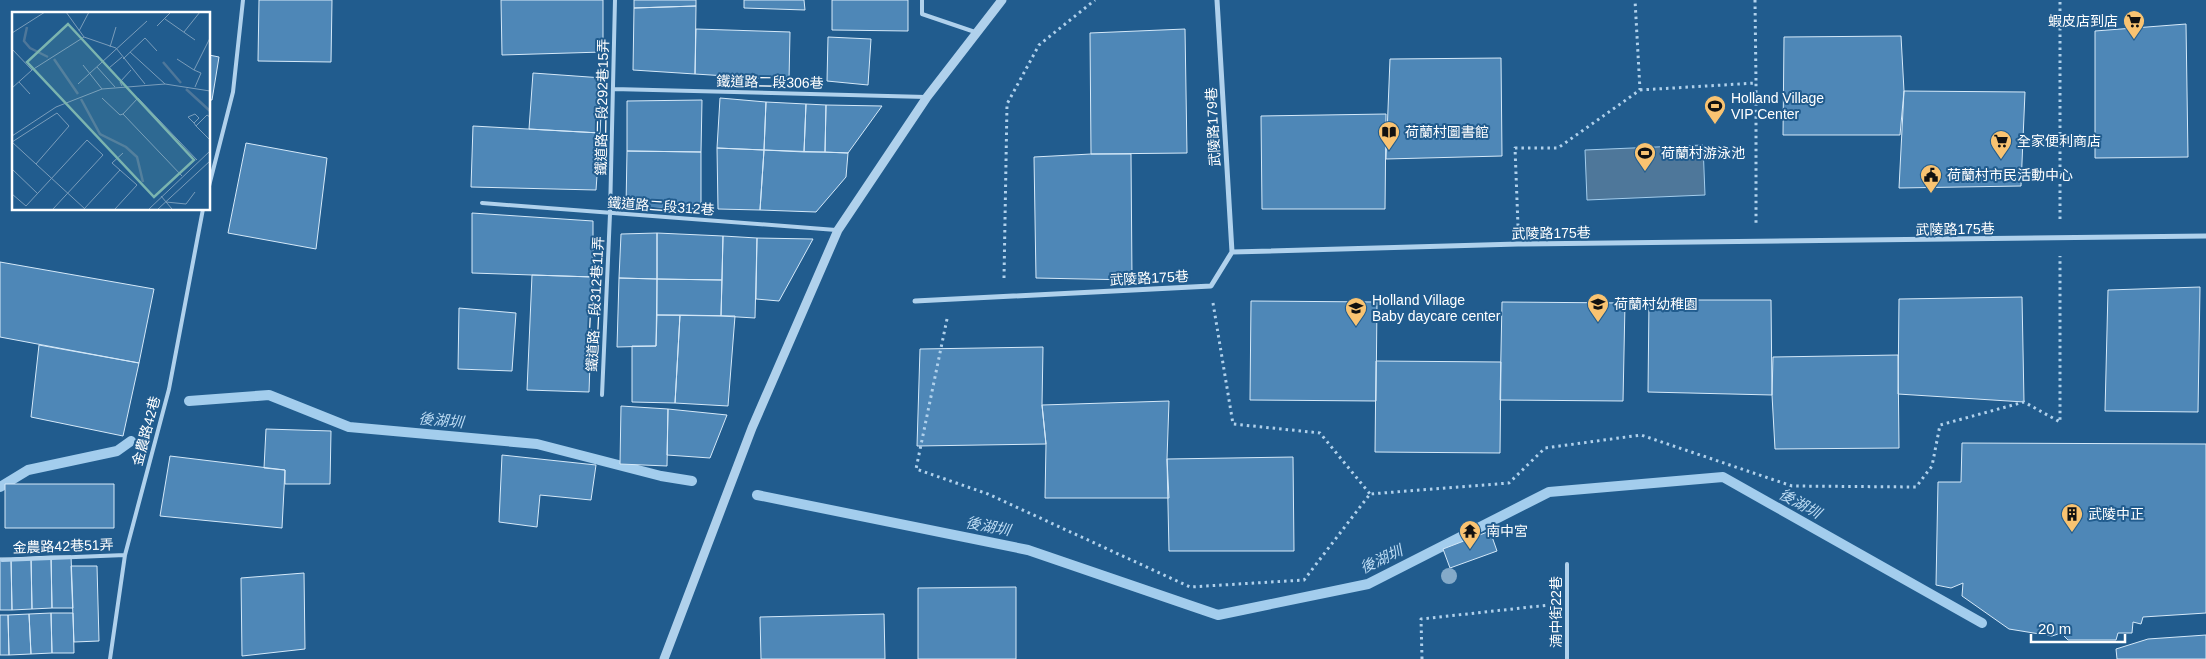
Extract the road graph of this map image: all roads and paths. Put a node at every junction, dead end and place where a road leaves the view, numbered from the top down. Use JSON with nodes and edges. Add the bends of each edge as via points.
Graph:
{"nodes":[{"id":1,"x":244,"y":0,"type":"edge"},
{"id":2,"x":615,"y":0,"type":"edge"},
{"id":3,"x":922,"y":0,"type":"edge"},
{"id":4,"x":1002,"y":0,"type":"edge"},
{"id":5,"x":1095,"y":0,"type":"edge"},
{"id":6,"x":1217,"y":0,"type":"edge"},
{"id":7,"x":1635,"y":0,"type":"edge"},
{"id":8,"x":1755,"y":0,"type":"edge"},
{"id":9,"x":2060,"y":0,"type":"edge"},
{"id":10,"x":977,"y":33,"type":"junction"},
{"id":11,"x":1756,"y":83,"type":"junction"},
{"id":12,"x":613,"y":89,"type":"junction"},
{"id":13,"x":1640,"y":90,"type":"junction"},
{"id":14,"x":926,"y":97,"type":"junction"},
{"id":15,"x":210,"y":182,"type":"edge"},
{"id":16,"x":482,"y":203,"type":"dead end"},
{"id":17,"x":203,"y":210,"type":"edge"},
{"id":18,"x":610,"y":214,"type":"junction"},
{"id":19,"x":838,"y":230,"type":"junction"},
{"id":20,"x":2206,"y":236,"type":"edge"},
{"id":21,"x":2060,"y":238,"type":"junction"},
{"id":22,"x":1756,"y":243,"type":"junction"},
{"id":23,"x":1518,"y":244,"type":"junction"},
{"id":24,"x":1232,"y":252,"type":"junction"},
{"id":25,"x":1211,"y":286,"type":"junction"},
{"id":26,"x":1004,"y":297,"type":"junction"},
{"id":27,"x":951,"y":298,"type":"junction"},
{"id":28,"x":915,"y":300,"type":"dead end"},
{"id":29,"x":602,"y":395,"type":"dead end"},
{"id":30,"x":1370,"y":494,"type":"junction"},
{"id":31,"x":125,"y":554,"type":"junction"},
{"id":32,"x":2,"y":560,"type":"dead end"},
{"id":33,"x":1567,"y":564,"type":"dead end"},
{"id":34,"x":1567,"y":603,"type":"junction"},
{"id":35,"x":110,"y":659,"type":"edge"},
{"id":36,"x":664,"y":659,"type":"edge"},
{"id":37,"x":1422,"y":659,"type":"edge"},
{"id":38,"x":1567,"y":659,"type":"edge"}],
"edges":[{"from":1,"to":15,"type":"lane","via":[[233,92]]},
{"from":2,"to":12,"type":"lane","name":"鐵道路二段292巷15弄"},
{"from":3,"to":10,"type":"lane","via":[[922,14]]},
{"from":4,"to":10,"type":"street"},
{"from":5,"to":26,"type":"path","via":[[1039,45],[1007,104]]},
{"from":6,"to":24,"type":"street","name":"武陵路179巷"},
{"from":7,"to":13,"type":"path"},
{"from":8,"to":11,"type":"path"},
{"from":9,"to":21,"type":"path"},
{"from":10,"to":14,"type":"street"},
{"from":11,"to":13,"type":"path"},
{"from":11,"to":22,"type":"path"},
{"from":12,"to":14,"type":"lane","name":"鐵道路二段306巷"},
{"from":12,"to":18,"type":"lane","name":"鐵道路二段292巷15弄"},
{"from":13,"to":23,"type":"path","via":[[1558,148],[1515,148]]},
{"from":14,"to":19,"type":"street"},
{"from":16,"to":18,"type":"lane","name":"鐵道路二段312巷"},
{"from":17,"to":31,"type":"lane","name":"金農路42巷","via":[[169,389]]},
{"from":18,"to":19,"type":"lane","name":"鐵道路二段312巷"},
{"from":18,"to":29,"type":"lane","name":"鐵道路二段312巷11弄"},
{"from":19,"to":36,"type":"street","via":[[752,428]]},
{"from":20,"to":21,"type":"street","name":"武陵路175巷"},
{"from":21,"to":22,"type":"street","name":"武陵路175巷"},
{"from":21,"to":30,"type":"path","via":[[2060,422],[2024,402],[1940,425],[1932,466],[1916,487],[1792,486],[1640,435],[1546,448],[1509,483]]},
{"from":22,"to":23,"type":"street","name":"武陵路175巷"},
{"from":23,"to":24,"type":"street","name":"武陵路175巷"},
{"from":24,"to":25,"type":"street"},
{"from":25,"to":26,"type":"street","name":"武陵路175巷"},
{"from":25,"to":30,"type":"path","via":[[1233,424],[1320,433]]},
{"from":26,"to":27,"type":"street","name":"武陵路175巷"},
{"from":27,"to":28,"type":"street","name":"武陵路175巷"},
{"from":27,"to":30,"type":"path","via":[[916,469],[988,494],[1190,587],[1304,580]]},
{"from":31,"to":32,"type":"lane","name":"金農路42巷51弄"},
{"from":31,"to":35,"type":"lane","name":"金農路42巷"},
{"from":33,"to":34,"type":"lane","name":"湳中街22巷"},
{"from":34,"to":37,"type":"path","via":[[1421,619]]},
{"from":34,"to":38,"type":"lane","name":"湳中街22巷"}]}
